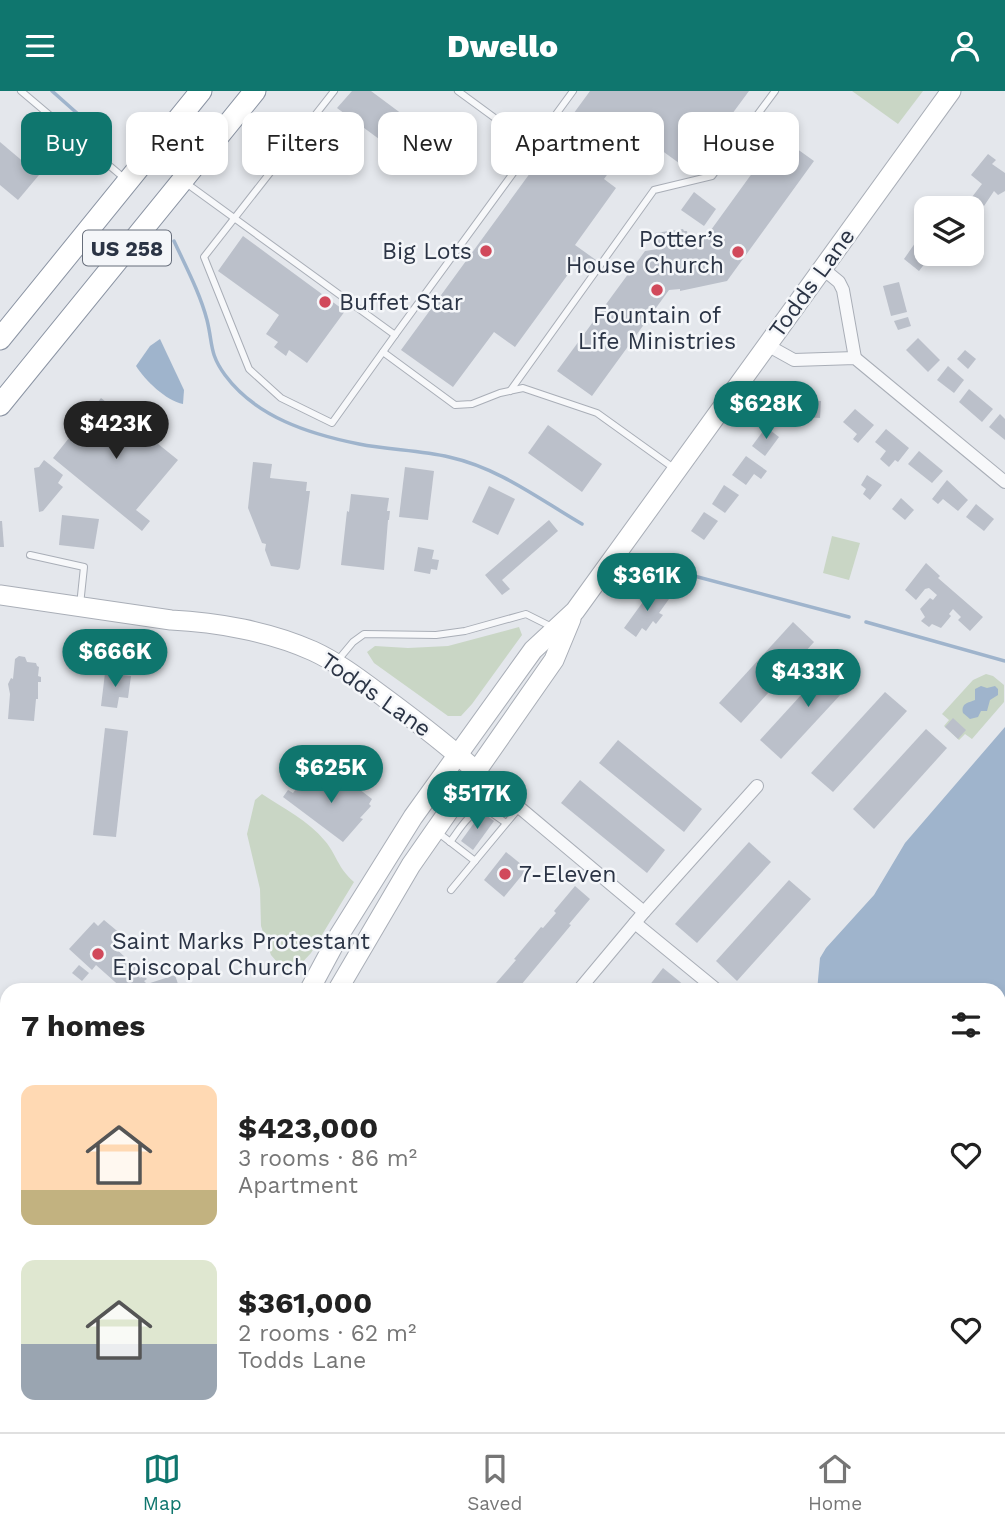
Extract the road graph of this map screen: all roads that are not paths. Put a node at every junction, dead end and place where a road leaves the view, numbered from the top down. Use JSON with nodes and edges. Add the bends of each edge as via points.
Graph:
{"nodes":[{"id":1,"x":21,"y":91,"type":"edge"},
{"id":2,"x":201,"y":91,"type":"edge"},
{"id":3,"x":255,"y":91,"type":"edge"},
{"id":4,"x":334,"y":91,"type":"edge"},
{"id":5,"x":458,"y":91,"type":"edge"},
{"id":6,"x":573,"y":91,"type":"edge"},
{"id":7,"x":775,"y":91,"type":"edge"},
{"id":8,"x":951,"y":91,"type":"edge"},
{"id":9,"x":558,"y":112,"type":"edge"},
{"id":10,"x":491,"y":115,"type":"edge"},
{"id":11,"x":512,"y":175,"type":"edge"},
{"id":12,"x":182,"y":180,"type":"junction"},
{"id":13,"x":128,"y":181,"type":"junction"},
{"id":14,"x":234,"y":218,"type":"junction"},
{"id":15,"x":822,"y":268,"type":"junction"},
{"id":16,"x":396,"y":335,"type":"junction"},
{"id":17,"x":0,"y":339,"type":"edge"},
{"id":18,"x":767,"y":345,"type":"junction"},
{"id":19,"x":383,"y":352,"type":"junction"},
{"id":20,"x":855,"y":358,"type":"junction"},
{"id":21,"x":510,"y":391,"type":"junction"},
{"id":22,"x":0,"y":405,"type":"edge"},
{"id":23,"x":676,"y":469,"type":"junction"},
{"id":24,"x":1005,"y":482,"type":"edge"},
{"id":25,"x":30,"y":555,"type":"dead end"},
{"id":26,"x":0,"y":595,"type":"edge"},
{"id":27,"x":80,"y":607,"type":"junction"},
{"id":28,"x":575,"y":611,"type":"junction"},
{"id":29,"x":556,"y":629,"type":"junction"},
{"id":30,"x":336,"y":663,"type":"junction"},
{"id":31,"x":458,"y":754,"type":"junction"},
{"id":32,"x":477,"y":772,"type":"junction"},
{"id":33,"x":757,"y":786,"type":"dead end"},
{"id":34,"x":519,"y":808,"type":"junction"},
{"id":35,"x":506,"y":823,"type":"junction"},
{"id":36,"x":461,"y":828,"type":"junction"},
{"id":37,"x":470,"y":830,"type":"dead end"},
{"id":38,"x":484,"y":834,"type":"dead end"},
{"id":39,"x":442,"y":836,"type":"junction"},
{"id":40,"x":495,"y":837,"type":"junction"},
{"id":41,"x":475,"y":861,"type":"junction"},
{"id":42,"x":451,"y":890,"type":"dead end"},
{"id":43,"x":644,"y":912,"type":"junction"},
{"id":44,"x":635,"y":923,"type":"junction"},
{"id":45,"x":313,"y":983,"type":"edge"},
{"id":46,"x":342,"y":983,"type":"edge"},
{"id":47,"x":585,"y":983,"type":"edge"},
{"id":48,"x":708,"y":983,"type":"edge"}],
"edges":[{"from":1,"to":13,"type":"lane"},
{"from":2,"to":13,"type":"highway","number":"US 258"},
{"from":3,"to":12,"type":"highway","number":"US 258"},
{"from":4,"to":14,"type":"lane"},
{"from":5,"to":10,"type":"lane"},
{"from":6,"to":9,"type":"lane"},
{"from":7,"to":21,"type":"lane","via":[[712,176],[654,190]]},
{"from":8,"to":15,"type":"main road","name":"Todds Lane"},
{"from":11,"to":16,"type":"lane"},
{"from":12,"to":14,"type":"lane"},
{"from":12,"to":22,"type":"highway","number":"US 258"},
{"from":13,"to":17,"type":"highway","number":"US 258"},
{"from":14,"to":16,"type":"lane"},
{"from":14,"to":19,"type":"lane","via":[[204,257],[249,369],[281,398],[332,423]]},
{"from":15,"to":18,"type":"main road","name":"Todds Lane"},
{"from":15,"to":20,"type":"street","via":[[843,290]]},
{"from":16,"to":19,"type":"lane"},
{"from":18,"to":20,"type":"street","via":[[794,360]]},
{"from":18,"to":23,"type":"main road","name":"Todds Lane"},
{"from":19,"to":21,"type":"lane","via":[[455,405]]},
{"from":20,"to":24,"type":"street"},
{"from":21,"to":23,"type":"lane","via":[[523,388],[597,413]]},
{"from":23,"to":28,"type":"main road","name":"Todds Lane"},
{"from":25,"to":27,"type":"lane","via":[[84,567]]},
{"from":26,"to":27,"type":"main road","name":"Todds Lane"},
{"from":27,"to":30,"type":"main road","name":"Todds Lane","via":[[240,629],[302,646]]},
{"from":28,"to":29,"type":"main road","name":"Todds Lane"},
{"from":28,"to":32,"type":"main road","name":"Todds Lane","via":[[554,660]]},
{"from":29,"to":30,"type":"lane","via":[[526,614],[436,635],[364,633]]},
{"from":29,"to":31,"type":"main road","name":"Todds Lane","via":[[533,650]]},
{"from":30,"to":31,"type":"main road","name":"Todds Lane"},
{"from":31,"to":32,"type":"main road","name":"Todds Lane"},
{"from":31,"to":45,"type":"main road","via":[[396,842]]},
{"from":32,"to":34,"type":"street"},
{"from":32,"to":39,"type":"main road"},
{"from":33,"to":43,"type":"street"},
{"from":34,"to":35,"type":"lane"},
{"from":34,"to":43,"type":"street"},
{"from":35,"to":36,"type":"lane","via":[[486,809],[471,815]]},
{"from":35,"to":40,"type":"lane"},
{"from":36,"to":37,"type":"lane"},
{"from":36,"to":39,"type":"lane"},
{"from":38,"to":40,"type":"lane"},
{"from":39,"to":41,"type":"lane"},
{"from":39,"to":46,"type":"main road","via":[[389,902]]},
{"from":40,"to":41,"type":"lane"},
{"from":41,"to":42,"type":"lane"},
{"from":43,"to":44,"type":"street"},
{"from":44,"to":47,"type":"street"},
{"from":44,"to":48,"type":"street"}]}
